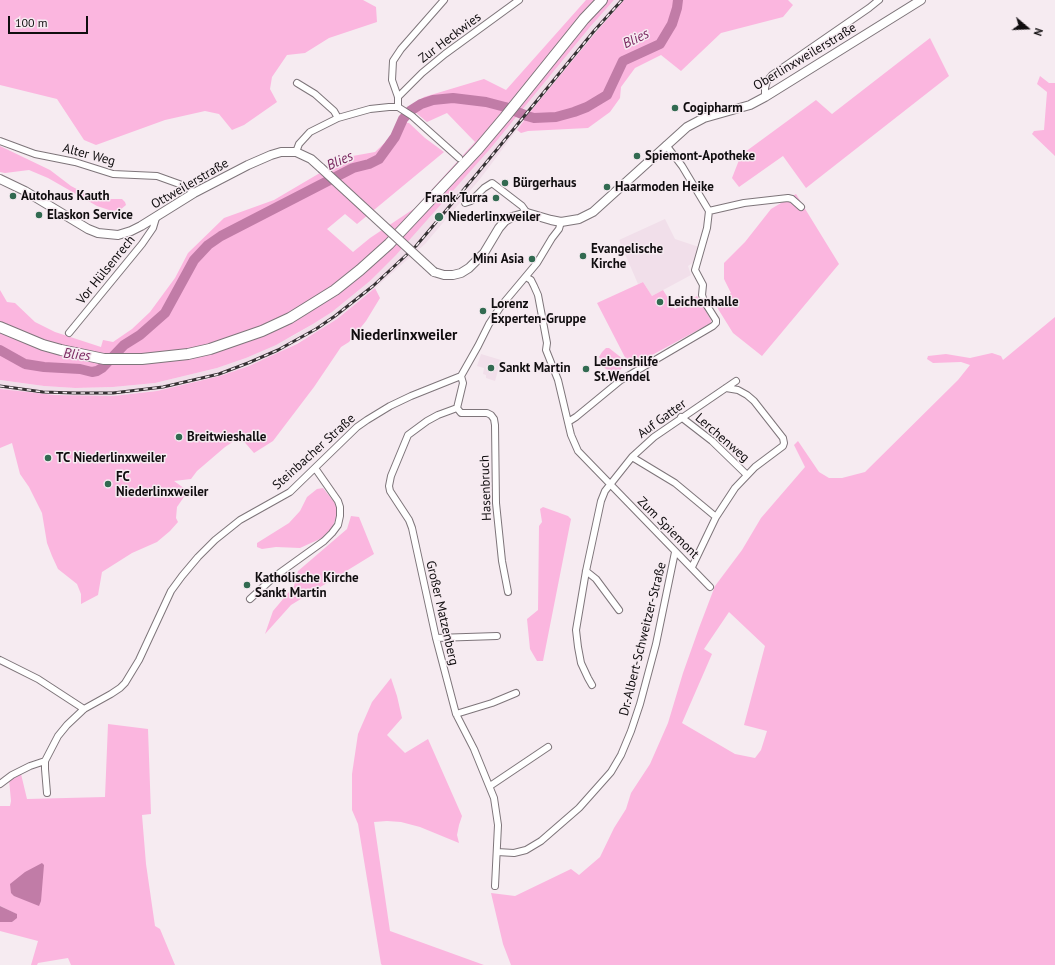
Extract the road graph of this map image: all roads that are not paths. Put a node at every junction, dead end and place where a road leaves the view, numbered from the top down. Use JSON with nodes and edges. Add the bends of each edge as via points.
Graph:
{"nodes":[{"id":1,"x":444,"y":0,"type":"edge"},
{"id":2,"x":519,"y":0,"type":"edge"},
{"id":3,"x":602,"y":0,"type":"edge"},
{"id":4,"x":879,"y":0,"type":"edge"},
{"id":5,"x":921,"y":0,"type":"edge"},
{"id":6,"x":297,"y":83,"type":"dead end"},
{"id":7,"x":398,"y":97,"type":"junction"},
{"id":8,"x":765,"y":97,"type":"junction"},
{"id":9,"x":398,"y":107,"type":"junction"},
{"id":10,"x":338,"y":118,"type":"junction"},
{"id":11,"x":0,"y":141,"type":"edge"},
{"id":12,"x":666,"y":145,"type":"junction"},
{"id":13,"x":296,"y":152,"type":"junction"},
{"id":14,"x":459,"y":158,"type":"dead end"},
{"id":15,"x":0,"y":179,"type":"edge"},
{"id":16,"x":194,"y":193,"type":"junction"},
{"id":17,"x":464,"y":203,"type":"dead end"},
{"id":18,"x":802,"y":207,"type":"dead end"},
{"id":19,"x":709,"y":211,"type":"junction"},
{"id":20,"x":527,"y":213,"type":"junction"},
{"id":21,"x":156,"y":218,"type":"junction"},
{"id":22,"x":562,"y":222,"type":"junction"},
{"id":23,"x":526,"y":277,"type":"junction"},
{"id":24,"x":0,"y":322,"type":"edge"},
{"id":25,"x":0,"y":327,"type":"edge"},
{"id":26,"x":69,"y":333,"type":"dead end"},
{"id":27,"x":82,"y":355,"type":"junction"},
{"id":28,"x":461,"y":376,"type":"junction"},
{"id":29,"x":736,"y":381,"type":"dead end"},
{"id":30,"x":726,"y":388,"type":"junction"},
{"id":31,"x":459,"y":411,"type":"junction"},
{"id":32,"x":681,"y":418,"type":"junction"},
{"id":33,"x":568,"y":422,"type":"junction"},
{"id":34,"x":632,"y":457,"type":"junction"},
{"id":35,"x":315,"y":468,"type":"junction"},
{"id":36,"x":748,"y":475,"type":"junction"},
{"id":37,"x":610,"y":484,"type":"junction"},
{"id":38,"x":716,"y":517,"type":"junction"},
{"id":39,"x":675,"y":552,"type":"junction"},
{"id":40,"x":692,"y":567,"type":"junction"},
{"id":41,"x":586,"y":571,"type":"junction"},
{"id":42,"x":710,"y":587,"type":"dead end"},
{"id":43,"x":508,"y":592,"type":"dead end"},
{"id":44,"x":250,"y":599,"type":"dead end"},
{"id":45,"x":619,"y":610,"type":"dead end"},
{"id":46,"x":497,"y":636,"type":"dead end"},
{"id":47,"x":436,"y":638,"type":"junction"},
{"id":48,"x":0,"y":660,"type":"edge"},
{"id":49,"x":592,"y":685,"type":"dead end"},
{"id":50,"x":516,"y":693,"type":"dead end"},
{"id":51,"x":84,"y":709,"type":"junction"},
{"id":52,"x":456,"y":714,"type":"junction"},
{"id":53,"x":548,"y":747,"type":"dead end"},
{"id":54,"x":45,"y":761,"type":"junction"},
{"id":55,"x":0,"y":784,"type":"edge"},
{"id":56,"x":490,"y":786,"type":"junction"},
{"id":57,"x":47,"y":793,"type":"dead end"},
{"id":58,"x":497,"y":852,"type":"junction"},
{"id":59,"x":495,"y":886,"type":"dead end"}],
"edges":[{"from":1,"to":7,"type":"street","via":[[393,62],[392,80]]},
{"from":2,"to":7,"type":"street","name":"Zur Heckwies","via":[[445,54]]},
{"from":3,"to":27,"type":"highway","via":[[584,18],[518,102],[420,212],[389,244],[335,290],[290,318],[262,331],[210,349],[162,358],[117,360]]},
{"from":4,"to":8,"type":"street","via":[[772,75],[765,88]]},
{"from":5,"to":8,"type":"main road","name":"Oberlinxweilerstraße"},
{"from":6,"to":10,"type":"street","via":[[315,94]]},
{"from":7,"to":9,"type":"street"},
{"from":8,"to":12,"type":"main road","name":"Oberlinxweilerstraße","via":[[750,105],[697,121]]},
{"from":9,"to":10,"type":"street","via":[[370,109]]},
{"from":9,"to":14,"type":"street","via":[[405,110]]},
{"from":10,"to":13,"type":"street","via":[[307,135]]},
{"from":11,"to":16,"type":"street","name":"Alter Weg","via":[[35,154],[75,162],[113,174],[157,176],[182,185]]},
{"from":12,"to":19,"type":"street"},
{"from":12,"to":22,"type":"main road","name":"Oberlinxweilerstraße","via":[[597,209],[579,219]]},
{"from":13,"to":16,"type":"main road","name":"Ottweilerstraße","via":[[272,155]]},
{"from":13,"to":20,"type":"main road","bridge":true,"via":[[311,159],[434,272],[448,275],[469,268],[505,222]]},
{"from":15,"to":21,"type":"main road","name":"Ottweilerstraße","via":[[98,233],[118,235]]},
{"from":16,"to":21,"type":"main road","name":"Ottweilerstraße"},
{"from":17,"to":20,"type":"street","name":"Oberlinxweilerstraße","via":[[471,201],[492,183],[522,206]]},
{"from":18,"to":19,"type":"street","via":[[792,198],[788,198],[744,203]]},
{"from":19,"to":33,"type":"street","via":[[695,270],[702,285],[704,301],[716,323],[621,380]]},
{"from":20,"to":22,"type":"main road","name":"Oberlinxweilerstraße"},
{"from":21,"to":26,"type":"street","name":"Vor Hülsenrech","via":[[153,228],[142,244]]},
{"from":22,"to":23,"type":"street"},
{"from":23,"to":28,"type":"street","via":[[489,324]]},
{"from":23,"to":33,"type":"street","name":"Zum Spiemont","via":[[538,295],[546,350],[558,380]]},
{"from":24,"to":27,"type":"highway","via":[[44,343]]},
{"from":25,"to":27,"type":"highway","via":[[43,345]]},
{"from":28,"to":31,"type":"street","via":[[463,383]]},
{"from":28,"to":35,"type":"street","name":"Steinbacher Straße","via":[[404,399],[367,420]]},
{"from":29,"to":30,"type":"street","name":"Auf Gatter"},
{"from":30,"to":32,"type":"street","name":"Auf Gatter"},
{"from":30,"to":36,"type":"street","via":[[738,390],[754,401],[784,438],[783,446]]},
{"from":31,"to":43,"type":"street","name":"Hasenbruch","via":[[487,413],[494,419],[496,503]]},
{"from":31,"to":47,"type":"street","name":"Großer Matzenberg","via":[[438,415],[408,435],[389,486],[412,528]]},
{"from":32,"to":34,"type":"street","name":"Auf Gatter"},
{"from":32,"to":36,"type":"street","name":"Lerchenweg","via":[[712,441]]},
{"from":33,"to":37,"type":"street","name":"Zum Spiemont","via":[[578,451]]},
{"from":34,"to":37,"type":"street","name":"Auf Gatter"},
{"from":34,"to":38,"type":"street","via":[[675,483]]},
{"from":35,"to":44,"type":"street","via":[[338,501],[338,525],[324,541],[274,577]]},
{"from":35,"to":51,"type":"street","name":"Steinbacher Straße","via":[[288,493],[229,528],[198,557],[171,592],[139,660],[125,683]]},
{"from":36,"to":38,"type":"street"},
{"from":37,"to":39,"type":"street","name":"Zum Spiemont"},
{"from":37,"to":41,"type":"street","name":"Auf Gatter","via":[[602,502]]},
{"from":38,"to":40,"type":"street"},
{"from":39,"to":40,"type":"street","name":"Zum Spiemont"},
{"from":39,"to":58,"type":"street","name":"Dr.-Albert-Schweitzer-Straße","via":[[656,644],[640,704],[621,755],[611,772],[579,808],[541,841],[526,850],[514,853]]},
{"from":40,"to":42,"type":"street","name":"Zum Spiemont"},
{"from":41,"to":45,"type":"street","via":[[596,579]]},
{"from":41,"to":49,"type":"street","name":"Auf Gatter","via":[[576,630],[582,662]]},
{"from":46,"to":47,"type":"street"},
{"from":47,"to":52,"type":"street","name":"Großer Matzenberg"},
{"from":48,"to":51,"type":"street","via":[[38,679]]},
{"from":50,"to":52,"type":"street"},
{"from":51,"to":54,"type":"street","name":"Steinbacher Straße","via":[[58,736]]},
{"from":52,"to":56,"type":"street","name":"Großer Matzenberg"},
{"from":53,"to":56,"type":"street"},
{"from":54,"to":55,"type":"street","via":[[18,772]]},
{"from":54,"to":57,"type":"street"},
{"from":56,"to":58,"type":"street","name":"Großer Matzenberg","via":[[497,816]]},
{"from":58,"to":59,"type":"street","name":"Großer Matzenberg"}]}
